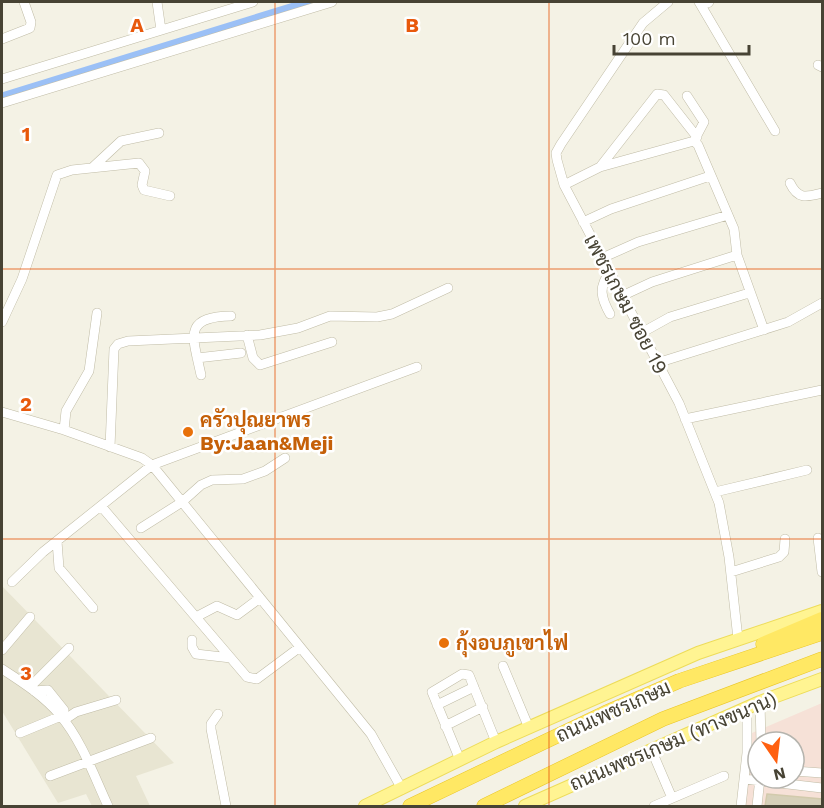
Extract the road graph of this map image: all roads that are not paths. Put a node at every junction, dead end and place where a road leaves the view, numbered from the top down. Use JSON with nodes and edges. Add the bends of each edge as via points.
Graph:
{"nodes":[{"id":1,"x":24,"y":2,"type":"edge"},
{"id":2,"x":157,"y":2,"type":"edge"},
{"id":3,"x":253,"y":2,"type":"edge"},
{"id":4,"x":332,"y":2,"type":"edge"},
{"id":5,"x":668,"y":2,"type":"edge"},
{"id":6,"x":705,"y":2,"type":"edge"},
{"id":7,"x":161,"y":30,"type":"junction"},
{"id":8,"x":2,"y":39,"type":"edge"},
{"id":9,"x":2,"y":79,"type":"edge"},
{"id":10,"x":687,"y":96,"type":"dead end"},
{"id":11,"x":2,"y":104,"type":"edge"},
{"id":12,"x":775,"y":131,"type":"dead end"},
{"id":13,"x":159,"y":134,"type":"dead end"},
{"id":14,"x":695,"y":140,"type":"junction"},
{"id":15,"x":93,"y":167,"type":"junction"},
{"id":16,"x":600,"y":167,"type":"junction"},
{"id":17,"x":710,"y":176,"type":"junction"},
{"id":18,"x":790,"y":183,"type":"dead end"},
{"id":19,"x":564,"y":185,"type":"junction"},
{"id":20,"x":822,"y":193,"type":"edge"},
{"id":21,"x":170,"y":196,"type":"dead end"},
{"id":22,"x":728,"y":215,"type":"junction"},
{"id":23,"x":583,"y":222,"type":"junction"},
{"id":24,"x":737,"y":255,"type":"junction"},
{"id":25,"x":602,"y":258,"type":"junction"},
{"id":26,"x":610,"y":272,"type":"junction"},
{"id":27,"x":448,"y":288,"type":"dead end"},
{"id":28,"x":749,"y":293,"type":"junction"},
{"id":29,"x":624,"y":296,"type":"junction"},
{"id":30,"x":822,"y":303,"type":"edge"},
{"id":31,"x":97,"y":313,"type":"dead end"},
{"id":32,"x":610,"y":314,"type":"dead end"},
{"id":33,"x":231,"y":316,"type":"dead end"},
{"id":34,"x":2,"y":322,"type":"edge"},
{"id":35,"x":764,"y":330,"type":"junction"},
{"id":36,"x":643,"y":332,"type":"junction"},
{"id":37,"x":247,"y":335,"type":"junction"},
{"id":38,"x":193,"y":338,"type":"junction"},
{"id":39,"x":332,"y":342,"type":"dead end"},
{"id":40,"x":241,"y":353,"type":"dead end"},
{"id":41,"x":197,"y":358,"type":"junction"},
{"id":42,"x":657,"y":363,"type":"junction"},
{"id":43,"x":417,"y":367,"type":"dead end"},
{"id":44,"x":201,"y":375,"type":"dead end"},
{"id":45,"x":822,"y":390,"type":"edge"},
{"id":46,"x":2,"y":412,"type":"edge"},
{"id":47,"x":685,"y":419,"type":"junction"},
{"id":48,"x":64,"y":430,"type":"junction"},
{"id":49,"x":110,"y":447,"type":"junction"},
{"id":50,"x":285,"y":458,"type":"dead end"},
{"id":51,"x":152,"y":465,"type":"junction"},
{"id":52,"x":807,"y":470,"type":"dead end"},
{"id":53,"x":714,"y":492,"type":"junction"},
{"id":54,"x":182,"y":502,"type":"junction"},
{"id":55,"x":101,"y":506,"type":"junction"},
{"id":56,"x":141,"y":528,"type":"dead end"},
{"id":57,"x":818,"y":538,"type":"dead end"},
{"id":58,"x":785,"y":540,"type":"dead end"},
{"id":59,"x":57,"y":541,"type":"junction"},
{"id":60,"x":731,"y":572,"type":"junction"},
{"id":61,"x":822,"y":572,"type":"edge"},
{"id":62,"x":12,"y":582,"type":"dead end"},
{"id":63,"x":260,"y":598,"type":"junction"},
{"id":64,"x":93,"y":608,"type":"dead end"},
{"id":65,"x":822,"y":611,"type":"edge"},
{"id":66,"x":30,"y":617,"type":"dead end"},
{"id":67,"x":196,"y":617,"type":"junction"},
{"id":68,"x":822,"y":619,"type":"edge"},
{"id":69,"x":822,"y":633,"type":"edge"},
{"id":70,"x":738,"y":639,"type":"junction"},
{"id":71,"x":192,"y":640,"type":"dead end"},
{"id":72,"x":300,"y":647,"type":"junction"},
{"id":73,"x":69,"y":648,"type":"dead end"},
{"id":74,"x":2,"y":650,"type":"edge"},
{"id":75,"x":231,"y":658,"type":"junction"},
{"id":76,"x":822,"y":659,"type":"edge"},
{"id":77,"x":503,"y":666,"type":"dead end"},
{"id":78,"x":2,"y":669,"type":"edge"},
{"id":79,"x":822,"y":679,"type":"edge"},
{"id":80,"x":679,"y":681,"type":"junction"},
{"id":81,"x":474,"y":687,"type":"junction"},
{"id":82,"x":32,"y":689,"type":"junction"},
{"id":83,"x":116,"y":700,"type":"dead end"},
{"id":84,"x":760,"y":702,"type":"junction"},
{"id":85,"x":436,"y":705,"type":"junction"},
{"id":86,"x":483,"y":707,"type":"junction"},
{"id":87,"x":747,"y":709,"type":"junction"},
{"id":88,"x":218,"y":714,"type":"dead end"},
{"id":89,"x":62,"y":718,"type":"junction"},
{"id":90,"x":445,"y":726,"type":"junction"},
{"id":91,"x":529,"y":728,"type":"junction"},
{"id":92,"x":761,"y":730,"type":"edge"},
{"id":93,"x":20,"y":733,"type":"dead end"},
{"id":94,"x":151,"y":738,"type":"dead end"},
{"id":95,"x":496,"y":742,"type":"junction"},
{"id":96,"x":651,"y":749,"type":"junction"},
{"id":97,"x":460,"y":760,"type":"junction"},
{"id":98,"x":88,"y":763,"type":"junction"},
{"id":99,"x":806,"y":772,"type":"edge"},
{"id":100,"x":822,"y":773,"type":"edge"},
{"id":101,"x":50,"y":776,"type":"dead end"},
{"id":102,"x":724,"y":776,"type":"dead end"},
{"id":103,"x":744,"y":779,"type":"joint"},
{"id":104,"x":806,"y":786,"type":"edge"},
{"id":105,"x":822,"y":788,"type":"edge"},
{"id":106,"x":402,"y":789,"type":"junction"},
{"id":107,"x":759,"y":790,"type":"edge"},
{"id":108,"x":672,"y":798,"type":"junction"},
{"id":109,"x":108,"y":807,"type":"edge"},
{"id":110,"x":226,"y":807,"type":"edge"},
{"id":111,"x":365,"y":807,"type":"edge"},
{"id":112,"x":410,"y":807,"type":"edge"},
{"id":113,"x":484,"y":807,"type":"edge"},
{"id":114,"x":525,"y":807,"type":"edge"},
{"id":115,"x":654,"y":807,"type":"edge"},
{"id":116,"x":741,"y":807,"type":"edge"},
{"id":117,"x":757,"y":807,"type":"edge"}],
"edges":[{"from":1,"to":8,"type":"street","via":[[30,28]]},
{"from":2,"to":7,"type":"street"},
{"from":3,"to":7,"type":"street"},
{"from":4,"to":11,"type":"street"},
{"from":5,"to":19,"type":"street","name":"เพชรเกษม ซอย 19","via":[[643,23],[561,144],[556,153]]},
{"from":6,"to":12,"type":"street"},
{"from":7,"to":9,"type":"street"},
{"from":10,"to":14,"type":"street","via":[[704,122]]},
{"from":13,"to":15,"type":"street","via":[[121,141]]},
{"from":14,"to":16,"type":"street"},
{"from":14,"to":16,"type":"street","via":[[664,95],[657,94]]},
{"from":14,"to":17,"type":"street"},
{"from":15,"to":21,"type":"street","via":[[139,163],[145,171],[144,190]]},
{"from":15,"to":34,"type":"street","via":[[57,175],[22,279]]},
{"from":16,"to":19,"type":"street"},
{"from":17,"to":22,"type":"street"},
{"from":17,"to":23,"type":"street"},
{"from":18,"to":20,"type":"street","via":[[802,197]]},
{"from":19,"to":23,"type":"street","name":"เพชรเกษม ซอย 19"},
{"from":22,"to":24,"type":"street","via":[[737,238]]},
{"from":22,"to":25,"type":"street","via":[[638,242]]},
{"from":23,"to":25,"type":"street","name":"เพชรเกษม ซอย 19"},
{"from":24,"to":28,"type":"street"},
{"from":24,"to":29,"type":"street","via":[[652,282]]},
{"from":25,"to":26,"type":"street","name":"เพชรเกษม ซอย 19"},
{"from":26,"to":29,"type":"street","name":"เพชรเกษม ซอย 19"},
{"from":26,"to":32,"type":"street","via":[[603,281],[602,294]]},
{"from":27,"to":37,"type":"street","via":[[392,314],[330,316],[298,328]]},
{"from":28,"to":35,"type":"street"},
{"from":28,"to":36,"type":"street","via":[[670,317]]},
{"from":29,"to":36,"type":"street","name":"เพชรเกษม ซอย 19"},
{"from":30,"to":35,"type":"street"},
{"from":31,"to":48,"type":"street","via":[[89,371],[66,411]]},
{"from":33,"to":38,"type":"street","via":[[204,318]]},
{"from":35,"to":42,"type":"street"},
{"from":36,"to":42,"type":"street","name":"เพชรเกษม ซอย 19"},
{"from":37,"to":38,"type":"street"},
{"from":37,"to":39,"type":"street","via":[[253,358],[260,365]]},
{"from":38,"to":41,"type":"street"},
{"from":38,"to":49,"type":"street","via":[[128,341],[114,349]]},
{"from":40,"to":41,"type":"street"},
{"from":41,"to":44,"type":"street"},
{"from":42,"to":47,"type":"street","name":"เพชรเกษม ซอย 19"},
{"from":43,"to":51,"type":"street"},
{"from":45,"to":47,"type":"street"},
{"from":46,"to":48,"type":"street"},
{"from":47,"to":53,"type":"street","name":"เพชรเกษม ซอย 19"},
{"from":48,"to":49,"type":"street"},
{"from":49,"to":51,"type":"street"},
{"from":50,"to":54,"type":"street","via":[[243,479],[212,480]]},
{"from":51,"to":54,"type":"street"},
{"from":51,"to":55,"type":"street"},
{"from":52,"to":53,"type":"street"},
{"from":53,"to":60,"type":"street","name":"เพชรเกษม ซอย 19"},
{"from":54,"to":56,"type":"street"},
{"from":54,"to":63,"type":"street"},
{"from":55,"to":59,"type":"street"},
{"from":55,"to":67,"type":"street"},
{"from":57,"to":61,"type":"street"},
{"from":58,"to":60,"type":"street","via":[[784,552],[779,557]]},
{"from":59,"to":62,"type":"street"},
{"from":59,"to":64,"type":"street","via":[[59,568]]},
{"from":60,"to":70,"type":"street","name":"เพชรเกษม ซอย 19"},
{"from":63,"to":67,"type":"street","via":[[237,615],[217,606]]},
{"from":63,"to":72,"type":"street"},
{"from":65,"to":70,"type":"main road"},
{"from":66,"to":74,"type":"street"},
{"from":67,"to":75,"type":"street"},
{"from":68,"to":80,"type":"highway"},
{"from":69,"to":80,"type":"highway","name":"ถนนเพชรเกษม"},
{"from":70,"to":91,"type":"main road"},
{"from":71,"to":75,"type":"street","via":[[196,654]]},
{"from":72,"to":75,"type":"street","via":[[253,680]]},
{"from":72,"to":106,"type":"street","via":[[371,734]]},
{"from":73,"to":82,"type":"street"},
{"from":76,"to":113,"type":"highway","name":"ถนนเพชรเกษม","via":[[663,719]]},
{"from":77,"to":91,"type":"street"},
{"from":78,"to":82,"type":"street"},
{"from":79,"to":84,"type":"main road","name":"ถนนเพชรเกษม (ทางขนาน)"},
{"from":80,"to":112,"type":"highway","name":"ถนนเพชรเกษม"},
{"from":81,"to":85,"type":"street"},
{"from":81,"to":85,"type":"street","via":[[469,675],[462,674],[433,689]]},
{"from":81,"to":86,"type":"street"},
{"from":82,"to":89,"type":"street"},
{"from":83,"to":89,"type":"street"},
{"from":84,"to":87,"type":"main road","name":"ถนนเพชรเกษม (ทางขนาน)"},
{"from":84,"to":92,"type":"street"},
{"from":85,"to":90,"type":"street"},
{"from":86,"to":90,"type":"street"},
{"from":86,"to":95,"type":"street"},
{"from":87,"to":96,"type":"main road","name":"ถนนเพชรเกษม (ทางขนาน)"},
{"from":87,"to":103,"type":"street"},
{"from":88,"to":110,"type":"street","via":[[211,729]]},
{"from":89,"to":93,"type":"street"},
{"from":89,"to":98,"type":"street"},
{"from":90,"to":97,"type":"street"},
{"from":91,"to":95,"type":"main road"},
{"from":94,"to":98,"type":"street"},
{"from":95,"to":97,"type":"main road"},
{"from":96,"to":108,"type":"street"},
{"from":96,"to":114,"type":"main road","name":"ถนนเพชรเกษม (ทางขนาน)"},
{"from":97,"to":106,"type":"main road"},
{"from":98,"to":101,"type":"street"},
{"from":98,"to":109,"type":"street"},
{"from":99,"to":100,"type":"street"},
{"from":102,"to":108,"type":"street"},
{"from":103,"to":116,"type":"street"},
{"from":104,"to":105,"type":"street"},
{"from":106,"to":111,"type":"main road"},
{"from":107,"to":117,"type":"street"},
{"from":108,"to":115,"type":"street"}]}
